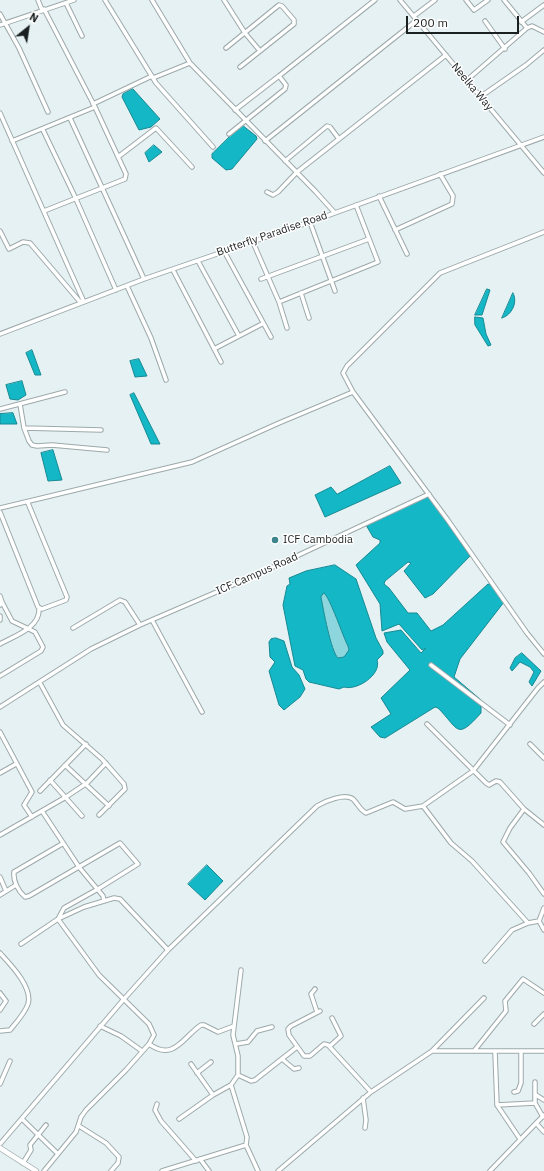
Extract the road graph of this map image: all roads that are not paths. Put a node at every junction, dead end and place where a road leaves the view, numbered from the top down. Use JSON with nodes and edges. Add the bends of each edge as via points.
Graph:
{"nodes":[{"id":1,"x":38,"y":0,"type":"edge"},
{"id":2,"x":74,"y":0,"type":"edge"},
{"id":3,"x":105,"y":0,"type":"edge"},
{"id":4,"x":152,"y":0,"type":"edge"},
{"id":5,"x":224,"y":0,"type":"edge"},
{"id":6,"x":375,"y":0,"type":"edge"},
{"id":7,"x":400,"y":0,"type":"edge"},
{"id":8,"x":435,"y":0,"type":"edge"},
{"id":9,"x":466,"y":0,"type":"edge"},
{"id":10,"x":488,"y":0,"type":"edge"},
{"id":11,"x":504,"y":0,"type":"edge"},
{"id":12,"x":66,"y":3,"type":"junction"},
{"id":13,"x":544,"y":5,"type":"edge"},
{"id":14,"x":43,"y":9,"type":"junction"},
{"id":15,"x":0,"y":14,"type":"edge"},
{"id":16,"x":414,"y":16,"type":"junction"},
{"id":17,"x":417,"y":20,"type":"junction"},
{"id":18,"x":485,"y":22,"type":"dead end"},
{"id":19,"x":521,"y":22,"type":"junction"},
{"id":20,"x":5,"y":23,"type":"junction"},
{"id":21,"x":0,"y":25,"type":"edge"},
{"id":22,"x":527,"y":28,"type":"junction"},
{"id":23,"x":245,"y":32,"type":"junction"},
{"id":24,"x":544,"y":32,"type":"edge"},
{"id":25,"x":82,"y":36,"type":"dead end"},
{"id":26,"x":226,"y":48,"type":"dead end"},
{"id":27,"x":505,"y":49,"type":"junction"},
{"id":28,"x":544,"y":50,"type":"edge"},
{"id":29,"x":260,"y":52,"type":"junction"},
{"id":30,"x":446,"y":55,"type":"junction"},
{"id":31,"x":190,"y":63,"type":"junction"},
{"id":32,"x":240,"y":67,"type":"dead end"},
{"id":33,"x":279,"y":76,"type":"junction"},
{"id":34,"x":152,"y":77,"type":"junction"},
{"id":35,"x":467,"y":80,"type":"junction"},
{"id":36,"x":480,"y":97,"type":"junction"},
{"id":37,"x":94,"y":106,"type":"junction"},
{"id":38,"x":235,"y":110,"type":"junction"},
{"id":39,"x":48,"y":112,"type":"dead end"},
{"id":40,"x":0,"y":113,"type":"edge"},
{"id":41,"x":70,"y":118,"type":"junction"},
{"id":42,"x":244,"y":120,"type":"junction"},
{"id":43,"x":43,"y":130,"type":"junction"},
{"id":44,"x":229,"y":134,"type":"dead end"},
{"id":45,"x":544,"y":137,"type":"edge"},
{"id":46,"x":339,"y":139,"type":"junction"},
{"id":47,"x":12,"y":141,"type":"junction"},
{"id":48,"x":265,"y":141,"type":"junction"},
{"id":49,"x":521,"y":146,"type":"junction"},
{"id":50,"x":213,"y":148,"type":"dead end"},
{"id":51,"x":118,"y":157,"type":"junction"},
{"id":52,"x":285,"y":161,"type":"junction"},
{"id":53,"x":192,"y":167,"type":"dead end"},
{"id":54,"x":297,"y":172,"type":"junction"},
{"id":55,"x":544,"y":173,"type":"edge"},
{"id":56,"x":440,"y":174,"type":"junction"},
{"id":57,"x":102,"y":188,"type":"junction"},
{"id":58,"x":267,"y":192,"type":"dead end"},
{"id":59,"x":379,"y":196,"type":"junction"},
{"id":60,"x":76,"y":198,"type":"junction"},
{"id":61,"x":356,"y":205,"type":"junction"},
{"id":62,"x":44,"y":212,"type":"junction"},
{"id":63,"x":334,"y":212,"type":"junction"},
{"id":64,"x":310,"y":222,"type":"junction"},
{"id":65,"x":0,"y":230,"type":"edge"},
{"id":66,"x":395,"y":230,"type":"junction"},
{"id":67,"x":544,"y":232,"type":"edge"},
{"id":68,"x":369,"y":239,"type":"junction"},
{"id":69,"x":252,"y":240,"type":"junction"},
{"id":70,"x":224,"y":251,"type":"junction"},
{"id":71,"x":407,"y":254,"type":"dead end"},
{"id":72,"x":322,"y":256,"type":"junction"},
{"id":73,"x":198,"y":261,"type":"junction"},
{"id":74,"x":173,"y":270,"type":"junction"},
{"id":75,"x":268,"y":276,"type":"junction"},
{"id":76,"x":144,"y":279,"type":"junction"},
{"id":77,"x":261,"y":279,"type":"dead end"},
{"id":78,"x":331,"y":282,"type":"junction"},
{"id":79,"x":127,"y":286,"type":"junction"},
{"id":80,"x":116,"y":290,"type":"junction"},
{"id":81,"x":334,"y":291,"type":"dead end"},
{"id":82,"x":301,"y":293,"type":"junction"},
{"id":83,"x":83,"y":302,"type":"junction"},
{"id":84,"x":279,"y":302,"type":"junction"},
{"id":85,"x":309,"y":318,"type":"dead end"},
{"id":86,"x":262,"y":324,"type":"junction"},
{"id":87,"x":287,"y":328,"type":"dead end"},
{"id":88,"x":0,"y":334,"type":"edge"},
{"id":89,"x":239,"y":336,"type":"junction"},
{"id":90,"x":270,"y":336,"type":"dead end"},
{"id":91,"x":214,"y":349,"type":"junction"},
{"id":92,"x":221,"y":362,"type":"dead end"},
{"id":93,"x":166,"y":380,"type":"dead end"},
{"id":94,"x":65,"y":392,"type":"dead end"},
{"id":95,"x":353,"y":392,"type":"junction"},
{"id":96,"x":20,"y":404,"type":"junction"},
{"id":97,"x":0,"y":409,"type":"edge"},
{"id":98,"x":24,"y":428,"type":"junction"},
{"id":99,"x":101,"y":430,"type":"dead end"},
{"id":100,"x":107,"y":450,"type":"dead end"},
{"id":101,"x":429,"y":494,"type":"junction"},
{"id":102,"x":28,"y":503,"type":"junction"},
{"id":103,"x":0,"y":508,"type":"edge"},
{"id":104,"x":0,"y":512,"type":"edge"},
{"id":105,"x":0,"y":596,"type":"edge"},
{"id":106,"x":1,"y":604,"type":"edge"},
{"id":107,"x":39,"y":609,"type":"junction"},
{"id":108,"x":0,"y":616,"type":"edge"},
{"id":109,"x":0,"y":620,"type":"edge"},
{"id":110,"x":152,"y":620,"type":"junction"},
{"id":111,"x":140,"y":625,"type":"junction"},
{"id":112,"x":29,"y":627,"type":"junction"},
{"id":113,"x":73,"y":628,"type":"dead end"},
{"id":114,"x":0,"y":644,"type":"edge"},
{"id":115,"x":544,"y":654,"type":"edge"},
{"id":116,"x":431,"y":665,"type":"dead end"},
{"id":117,"x":0,"y":676,"type":"edge"},
{"id":118,"x":40,"y":682,"type":"junction"},
{"id":119,"x":544,"y":682,"type":"edge"},
{"id":120,"x":0,"y":707,"type":"edge"},
{"id":121,"x":202,"y":712,"type":"dead end"},
{"id":122,"x":427,"y":724,"type":"dead end"},
{"id":123,"x":510,"y":725,"type":"junction"},
{"id":124,"x":0,"y":732,"type":"edge"},
{"id":125,"x":2,"y":739,"type":"edge"},
{"id":126,"x":86,"y":744,"type":"junction"},
{"id":127,"x":530,"y":744,"type":"dead end"},
{"id":128,"x":544,"y":758,"type":"edge"},
{"id":129,"x":106,"y":762,"type":"junction"},
{"id":130,"x":16,"y":764,"type":"junction"},
{"id":131,"x":65,"y":765,"type":"junction"},
{"id":132,"x":473,"y":771,"type":"junction"},
{"id":133,"x":0,"y":773,"type":"edge"},
{"id":134,"x":50,"y":780,"type":"junction"},
{"id":135,"x":87,"y":783,"type":"junction"},
{"id":136,"x":40,"y":791,"type":"dead end"},
{"id":137,"x":66,"y":798,"type":"junction"},
{"id":138,"x":109,"y":806,"type":"junction"},
{"id":139,"x":423,"y":806,"type":"junction"},
{"id":140,"x":524,"y":809,"type":"junction"},
{"id":141,"x":42,"y":811,"type":"junction"},
{"id":142,"x":99,"y":815,"type":"dead end"},
{"id":143,"x":82,"y":816,"type":"dead end"},
{"id":144,"x":32,"y":817,"type":"junction"},
{"id":145,"x":544,"y":824,"type":"edge"},
{"id":146,"x":0,"y":835,"type":"edge"},
{"id":147,"x":62,"y":844,"type":"junction"},
{"id":148,"x":79,"y":867,"type":"junction"},
{"id":149,"x":0,"y":877,"type":"edge"},
{"id":150,"x":16,"y":885,"type":"junction"},
{"id":151,"x":98,"y":890,"type":"junction"},
{"id":152,"x":6,"y":891,"type":"junction"},
{"id":153,"x":543,"y":891,"type":"edge"},
{"id":154,"x":0,"y":895,"type":"edge"},
{"id":155,"x":104,"y":901,"type":"junction"},
{"id":156,"x":544,"y":908,"type":"edge"},
{"id":157,"x":58,"y":919,"type":"junction"},
{"id":158,"x":539,"y":922,"type":"junction"},
{"id":159,"x":528,"y":923,"type":"junction"},
{"id":160,"x":544,"y":930,"type":"edge"},
{"id":161,"x":21,"y":944,"type":"dead end"},
{"id":162,"x":168,"y":950,"type":"junction"},
{"id":163,"x":0,"y":953,"type":"edge"},
{"id":164,"x":485,"y":961,"type":"dead end"},
{"id":165,"x":241,"y":970,"type":"dead end"},
{"id":166,"x":315,"y":989,"type":"dead end"},
{"id":167,"x":0,"y":993,"type":"edge"},
{"id":168,"x":544,"y":993,"type":"edge"},
{"id":169,"x":484,"y":998,"type":"dead end"},
{"id":170,"x":124,"y":999,"type":"junction"},
{"id":171,"x":0,"y":1010,"type":"edge"},
{"id":172,"x":544,"y":1014,"type":"edge"},
{"id":173,"x":332,"y":1018,"type":"dead end"},
{"id":174,"x":534,"y":1024,"type":"dead end"},
{"id":175,"x":100,"y":1026,"type":"junction"},
{"id":176,"x":234,"y":1026,"type":"junction"},
{"id":177,"x":272,"y":1027,"type":"dead end"},
{"id":178,"x":0,"y":1031,"type":"edge"},
{"id":179,"x":149,"y":1044,"type":"junction"},
{"id":180,"x":236,"y":1044,"type":"junction"},
{"id":181,"x":330,"y":1046,"type":"junction"},
{"id":182,"x":297,"y":1047,"type":"junction"},
{"id":183,"x":142,"y":1051,"type":"junction"},
{"id":184,"x":432,"y":1051,"type":"junction"},
{"id":185,"x":544,"y":1051,"type":"edge"},
{"id":186,"x":474,"y":1052,"type":"junction"},
{"id":187,"x":495,"y":1052,"type":"junction"},
{"id":188,"x":521,"y":1052,"type":"junction"},
{"id":189,"x":282,"y":1059,"type":"junction"},
{"id":190,"x":10,"y":1061,"type":"dead end"},
{"id":191,"x":211,"y":1062,"type":"dead end"},
{"id":192,"x":191,"y":1064,"type":"dead end"},
{"id":193,"x":299,"y":1068,"type":"dead end"},
{"id":194,"x":198,"y":1074,"type":"junction"},
{"id":195,"x":238,"y":1075,"type":"junction"},
{"id":196,"x":535,"y":1082,"type":"dead end"},
{"id":197,"x":0,"y":1084,"type":"edge"},
{"id":198,"x":231,"y":1085,"type":"junction"},
{"id":199,"x":371,"y":1092,"type":"junction"},
{"id":200,"x":514,"y":1092,"type":"dead end"},
{"id":201,"x":213,"y":1095,"type":"junction"},
{"id":202,"x":536,"y":1095,"type":"junction"},
{"id":203,"x":363,"y":1098,"type":"junction"},
{"id":204,"x":544,"y":1100,"type":"edge"},
{"id":205,"x":536,"y":1103,"type":"junction"},
{"id":206,"x":157,"y":1104,"type":"dead end"},
{"id":207,"x":497,"y":1105,"type":"junction"},
{"id":208,"x":543,"y":1116,"type":"edge"},
{"id":209,"x":22,"y":1119,"type":"junction"},
{"id":210,"x":179,"y":1119,"type":"dead end"},
{"id":211,"x":536,"y":1123,"type":"junction"},
{"id":212,"x":46,"y":1125,"type":"dead end"},
{"id":213,"x":79,"y":1126,"type":"junction"},
{"id":214,"x":365,"y":1128,"type":"dead end"},
{"id":215,"x":544,"y":1132,"type":"edge"},
{"id":216,"x":39,"y":1134,"type":"junction"},
{"id":217,"x":520,"y":1139,"type":"junction"},
{"id":218,"x":0,"y":1144,"type":"edge"},
{"id":219,"x":246,"y":1144,"type":"junction"},
{"id":220,"x":0,"y":1148,"type":"edge"},
{"id":221,"x":58,"y":1154,"type":"junction"},
{"id":222,"x":198,"y":1160,"type":"junction"},
{"id":223,"x":23,"y":1163,"type":"junction"},
{"id":224,"x":492,"y":1170,"type":"edge"},
{"id":225,"x":36,"y":1171,"type":"edge"},
{"id":226,"x":44,"y":1171,"type":"edge"},
{"id":227,"x":111,"y":1171,"type":"edge"},
{"id":228,"x":162,"y":1171,"type":"edge"},
{"id":229,"x":209,"y":1171,"type":"edge"},
{"id":230,"x":258,"y":1171,"type":"edge"},
{"id":231,"x":278,"y":1171,"type":"edge"}],
"edges":[{"from":1,"to":14,"type":"street"},
{"from":2,"to":12,"type":"street"},
{"from":3,"to":34,"type":"street"},
{"from":4,"to":31,"type":"street"},
{"from":5,"to":23,"type":"street"},
{"from":6,"to":33,"type":"street"},
{"from":7,"to":16,"type":"street","name":"Neelka Way"},
{"from":8,"to":16,"type":"street"},
{"from":9,"to":10,"type":"street","via":[[474,10]]},
{"from":11,"to":19,"type":"street"},
{"from":12,"to":14,"type":"street"},
{"from":12,"to":25,"type":"street"},
{"from":13,"to":19,"type":"street"},
{"from":14,"to":20,"type":"street"},
{"from":14,"to":37,"type":"street"},
{"from":15,"to":20,"type":"street"},
{"from":16,"to":17,"type":"street","name":"Neelka Way"},
{"from":17,"to":30,"type":"street","name":"Neelka Way"},
{"from":17,"to":48,"type":"street"},
{"from":18,"to":27,"type":"street"},
{"from":19,"to":22,"type":"street"},
{"from":20,"to":21,"type":"street"},
{"from":20,"to":39,"type":"street"},
{"from":22,"to":24,"type":"street","via":[[532,26]]},
{"from":22,"to":27,"type":"street"},
{"from":23,"to":26,"type":"street"},
{"from":23,"to":29,"type":"street"},
{"from":23,"to":29,"type":"street","via":[[280,5],[294,20],[294,24]]},
{"from":27,"to":35,"type":"street"},
{"from":28,"to":36,"type":"street"},
{"from":29,"to":32,"type":"street"},
{"from":30,"to":35,"type":"street","name":"Neelka Way"},
{"from":30,"to":46,"type":"street"},
{"from":31,"to":34,"type":"street"},
{"from":31,"to":38,"type":"street"},
{"from":33,"to":38,"type":"street"},
{"from":33,"to":42,"type":"street","via":[[286,89]]},
{"from":34,"to":37,"type":"street"},
{"from":34,"to":50,"type":"street"},
{"from":35,"to":36,"type":"street","name":"Neelka Way"},
{"from":36,"to":49,"type":"street","name":"Neelka Way"},
{"from":37,"to":41,"type":"street"},
{"from":37,"to":51,"type":"street"},
{"from":38,"to":42,"type":"street"},
{"from":40,"to":47,"type":"street"},
{"from":41,"to":43,"type":"street"},
{"from":41,"to":57,"type":"street"},
{"from":42,"to":44,"type":"street"},
{"from":42,"to":48,"type":"street"},
{"from":43,"to":47,"type":"street"},
{"from":43,"to":60,"type":"street"},
{"from":45,"to":49,"type":"street","name":"Butterfly Paradise Road"},
{"from":46,"to":52,"type":"street","via":[[327,126]]},
{"from":46,"to":54,"type":"street"},
{"from":47,"to":62,"type":"street"},
{"from":48,"to":52,"type":"street"},
{"from":49,"to":55,"type":"street","name":"Neelka Way"},
{"from":49,"to":56,"type":"street","name":"Butterfly Paradise Road"},
{"from":51,"to":53,"type":"street","via":[[156,128]]},
{"from":51,"to":57,"type":"street","via":[[127,177]]},
{"from":52,"to":54,"type":"street"},
{"from":54,"to":58,"type":"street","via":[[275,194]]},
{"from":54,"to":63,"type":"street"},
{"from":56,"to":59,"type":"street","name":"Butterfly Paradise Road"},
{"from":56,"to":66,"type":"street","via":[[453,196],[452,204]]},
{"from":57,"to":60,"type":"street"},
{"from":57,"to":76,"type":"street"},
{"from":59,"to":61,"type":"street","name":"Butterfly Paradise Road"},
{"from":59,"to":66,"type":"street"},
{"from":60,"to":62,"type":"street"},
{"from":60,"to":80,"type":"street"},
{"from":61,"to":63,"type":"street","name":"Butterfly Paradise Road"},
{"from":61,"to":68,"type":"street"},
{"from":62,"to":83,"type":"street"},
{"from":63,"to":64,"type":"street","name":"Butterfly Paradise Road"},
{"from":64,"to":69,"type":"street","name":"Butterfly Paradise Road"},
{"from":64,"to":72,"type":"street"},
{"from":65,"to":83,"type":"street","via":[[9,249],[23,242],[30,243]]},
{"from":66,"to":71,"type":"street"},
{"from":67,"to":95,"type":"street","via":[[438,274],[345,369],[343,373]]},
{"from":68,"to":72,"type":"street"},
{"from":68,"to":78,"type":"street","via":[[378,262]]},
{"from":69,"to":70,"type":"street","name":"Butterfly Paradise Road"},
{"from":69,"to":75,"type":"street"},
{"from":70,"to":73,"type":"street","name":"Butterfly Paradise Road"},
{"from":70,"to":86,"type":"street"},
{"from":72,"to":75,"type":"street"},
{"from":72,"to":78,"type":"street"},
{"from":73,"to":74,"type":"street","name":"Butterfly Paradise Road"},
{"from":73,"to":89,"type":"street"},
{"from":74,"to":76,"type":"street","name":"Butterfly Paradise Road"},
{"from":74,"to":91,"type":"street"},
{"from":75,"to":77,"type":"street"},
{"from":75,"to":84,"type":"street"},
{"from":76,"to":79,"type":"street","name":"Butterfly Paradise Road"},
{"from":78,"to":81,"type":"street"},
{"from":78,"to":82,"type":"street"},
{"from":79,"to":80,"type":"street","name":"Butterfly Paradise Road"},
{"from":79,"to":93,"type":"street","via":[[151,338]]},
{"from":80,"to":83,"type":"street","name":"Butterfly Paradise Road"},
{"from":82,"to":84,"type":"street"},
{"from":82,"to":85,"type":"street"},
{"from":83,"to":88,"type":"street","name":"Butterfly Paradise Road"},
{"from":84,"to":87,"type":"street"},
{"from":86,"to":89,"type":"street"},
{"from":86,"to":90,"type":"street"},
{"from":89,"to":91,"type":"street"},
{"from":91,"to":92,"type":"street"},
{"from":94,"to":96,"type":"street"},
{"from":95,"to":101,"type":"street"},
{"from":95,"to":102,"type":"street","via":[[192,462]]},
{"from":96,"to":97,"type":"street"},
{"from":96,"to":98,"type":"street"},
{"from":98,"to":99,"type":"street"},
{"from":98,"to":100,"type":"street","via":[[29,441],[37,446]]},
{"from":101,"to":110,"type":"street","name":"ICF Campus Road","via":[[256,575]]},
{"from":101,"to":115,"type":"street"},
{"from":102,"to":103,"type":"street"},
{"from":102,"to":107,"type":"street","via":[[67,597],[66,600]]},
{"from":104,"to":107,"type":"street"},
{"from":105,"to":106,"type":"street"},
{"from":106,"to":112,"type":"street","via":[[12,621]]},
{"from":107,"to":112,"type":"street","via":[[36,622]]},
{"from":108,"to":109,"type":"street"},
{"from":110,"to":111,"type":"street","name":"ICF Campus Road"},
{"from":110,"to":121,"type":"street"},
{"from":111,"to":113,"type":"street","via":[[125,602],[120,600]]},
{"from":111,"to":118,"type":"street","name":"ICF Campus Road","via":[[91,649]]},
{"from":112,"to":114,"type":"street"},
{"from":112,"to":117,"type":"street","via":[[38,635],[43,649]]},
{"from":116,"to":123,"type":"street"},
{"from":118,"to":120,"type":"street","name":"ICF Campus Road"},
{"from":118,"to":126,"type":"street","via":[[63,725]]},
{"from":119,"to":123,"type":"street"},
{"from":122,"to":132,"type":"street"},
{"from":123,"to":132,"type":"street"},
{"from":124,"to":125,"type":"street"},
{"from":125,"to":130,"type":"street"},
{"from":126,"to":129,"type":"street"},
{"from":126,"to":131,"type":"street"},
{"from":127,"to":128,"type":"street"},
{"from":129,"to":135,"type":"street"},
{"from":129,"to":138,"type":"street","via":[[125,786]]},
{"from":130,"to":133,"type":"street"},
{"from":130,"to":144,"type":"street","via":[[32,792],[24,805]]},
{"from":131,"to":134,"type":"street"},
{"from":131,"to":135,"type":"street"},
{"from":132,"to":139,"type":"street"},
{"from":132,"to":140,"type":"street","via":[[489,785],[496,781],[500,782]]},
{"from":134,"to":136,"type":"street"},
{"from":134,"to":137,"type":"street"},
{"from":135,"to":137,"type":"street"},
{"from":135,"to":138,"type":"street"},
{"from":137,"to":141,"type":"street"},
{"from":137,"to":143,"type":"street"},
{"from":138,"to":142,"type":"street"},
{"from":139,"to":159,"type":"street","via":[[451,843],[472,861]]},
{"from":139,"to":162,"type":"street","via":[[404,808],[393,802],[366,813],[348,797],[322,803]]},
{"from":140,"to":145,"type":"street"},
{"from":140,"to":153,"type":"street","via":[[503,842]]},
{"from":141,"to":144,"type":"street"},
{"from":141,"to":147,"type":"street"},
{"from":144,"to":146,"type":"street"},
{"from":147,"to":148,"type":"street"},
{"from":147,"to":150,"type":"street","via":[[14,872]]},
{"from":148,"to":150,"type":"street","via":[[27,897],[22,895]]},
{"from":148,"to":151,"type":"street"},
{"from":148,"to":151,"type":"street","via":[[120,843],[138,864]]},
{"from":149,"to":152,"type":"street"},
{"from":150,"to":152,"type":"street"},
{"from":151,"to":155,"type":"street"},
{"from":151,"to":157,"type":"street","via":[[64,908]]},
{"from":152,"to":154,"type":"street"},
{"from":155,"to":157,"type":"street"},
{"from":155,"to":162,"type":"street","via":[[120,899]]},
{"from":156,"to":158,"type":"street"},
{"from":157,"to":161,"type":"street"},
{"from":157,"to":170,"type":"street","via":[[100,975]]},
{"from":158,"to":159,"type":"street"},
{"from":158,"to":160,"type":"street"},
{"from":159,"to":164,"type":"street","via":[[512,930]]},
{"from":162,"to":170,"type":"street"},
{"from":163,"to":178,"type":"street","via":[[25,985],[29,999],[28,1005],[10,1030]]},
{"from":165,"to":176,"type":"street"},
{"from":166,"to":182,"type":"street","via":[[311,994],[318,1012],[288,1029],[288,1035]]},
{"from":167,"to":171,"type":"street","via":[[6,1001]]},
{"from":168,"to":186,"type":"street","via":[[523,979],[507,999],[506,1011]]},
{"from":169,"to":184,"type":"street"},
{"from":170,"to":175,"type":"street"},
{"from":170,"to":179,"type":"street","via":[[152,1028],[154,1035]]},
{"from":172,"to":174,"type":"street"},
{"from":173,"to":181,"type":"street","via":[[341,1036]]},
{"from":175,"to":183,"type":"street","via":[[121,1036]]},
{"from":175,"to":209,"type":"street"},
{"from":176,"to":179,"type":"street","via":[[218,1032],[201,1025],[175,1048],[159,1050]]},
{"from":176,"to":180,"type":"street","via":[[233,1036]]},
{"from":177,"to":180,"type":"street","via":[[257,1031],[248,1042]]},
{"from":179,"to":183,"type":"street"},
{"from":180,"to":195,"type":"street"},
{"from":181,"to":182,"type":"street","via":[[324,1044],[310,1056],[301,1054]]},
{"from":181,"to":199,"type":"street"},
{"from":182,"to":189,"type":"street"},
{"from":183,"to":213,"type":"street","via":[[94,1102],[82,1117]]},
{"from":184,"to":186,"type":"street"},
{"from":184,"to":199,"type":"street"},
{"from":185,"to":188,"type":"street"},
{"from":186,"to":187,"type":"street"},
{"from":187,"to":188,"type":"street"},
{"from":187,"to":207,"type":"street"},
{"from":188,"to":200,"type":"street","via":[[521,1083],[518,1091]]},
{"from":189,"to":193,"type":"street","via":[[294,1069]]},
{"from":189,"to":195,"type":"street","via":[[253,1081]]},
{"from":190,"to":197,"type":"street"},
{"from":191,"to":194,"type":"street"},
{"from":192,"to":194,"type":"street"},
{"from":194,"to":201,"type":"street"},
{"from":195,"to":198,"type":"street"},
{"from":196,"to":202,"type":"street"},
{"from":198,"to":201,"type":"street"},
{"from":198,"to":219,"type":"street","via":[[247,1137]]},
{"from":199,"to":203,"type":"street"},
{"from":201,"to":210,"type":"street"},
{"from":202,"to":204,"type":"street"},
{"from":202,"to":205,"type":"street"},
{"from":203,"to":214,"type":"street"},
{"from":203,"to":231,"type":"street"},
{"from":205,"to":207,"type":"street"},
{"from":205,"to":208,"type":"street"},
{"from":206,"to":222,"type":"street","via":[[155,1110],[161,1122]]},
{"from":207,"to":217,"type":"street"},
{"from":208,"to":211,"type":"street"},
{"from":209,"to":216,"type":"street"},
{"from":209,"to":218,"type":"street"},
{"from":211,"to":215,"type":"street"},
{"from":211,"to":217,"type":"street"},
{"from":212,"to":216,"type":"street"},
{"from":213,"to":221,"type":"street"},
{"from":213,"to":227,"type":"street","via":[[106,1143],[119,1157],[118,1163]]},
{"from":216,"to":221,"type":"street"},
{"from":216,"to":223,"type":"street","via":[[30,1145],[31,1150]]},
{"from":217,"to":224,"type":"street"},
{"from":219,"to":222,"type":"street"},
{"from":219,"to":230,"type":"street"},
{"from":220,"to":223,"type":"street"},
{"from":221,"to":226,"type":"street"},
{"from":222,"to":228,"type":"street"},
{"from":222,"to":229,"type":"street"},
{"from":223,"to":225,"type":"street"}]}
